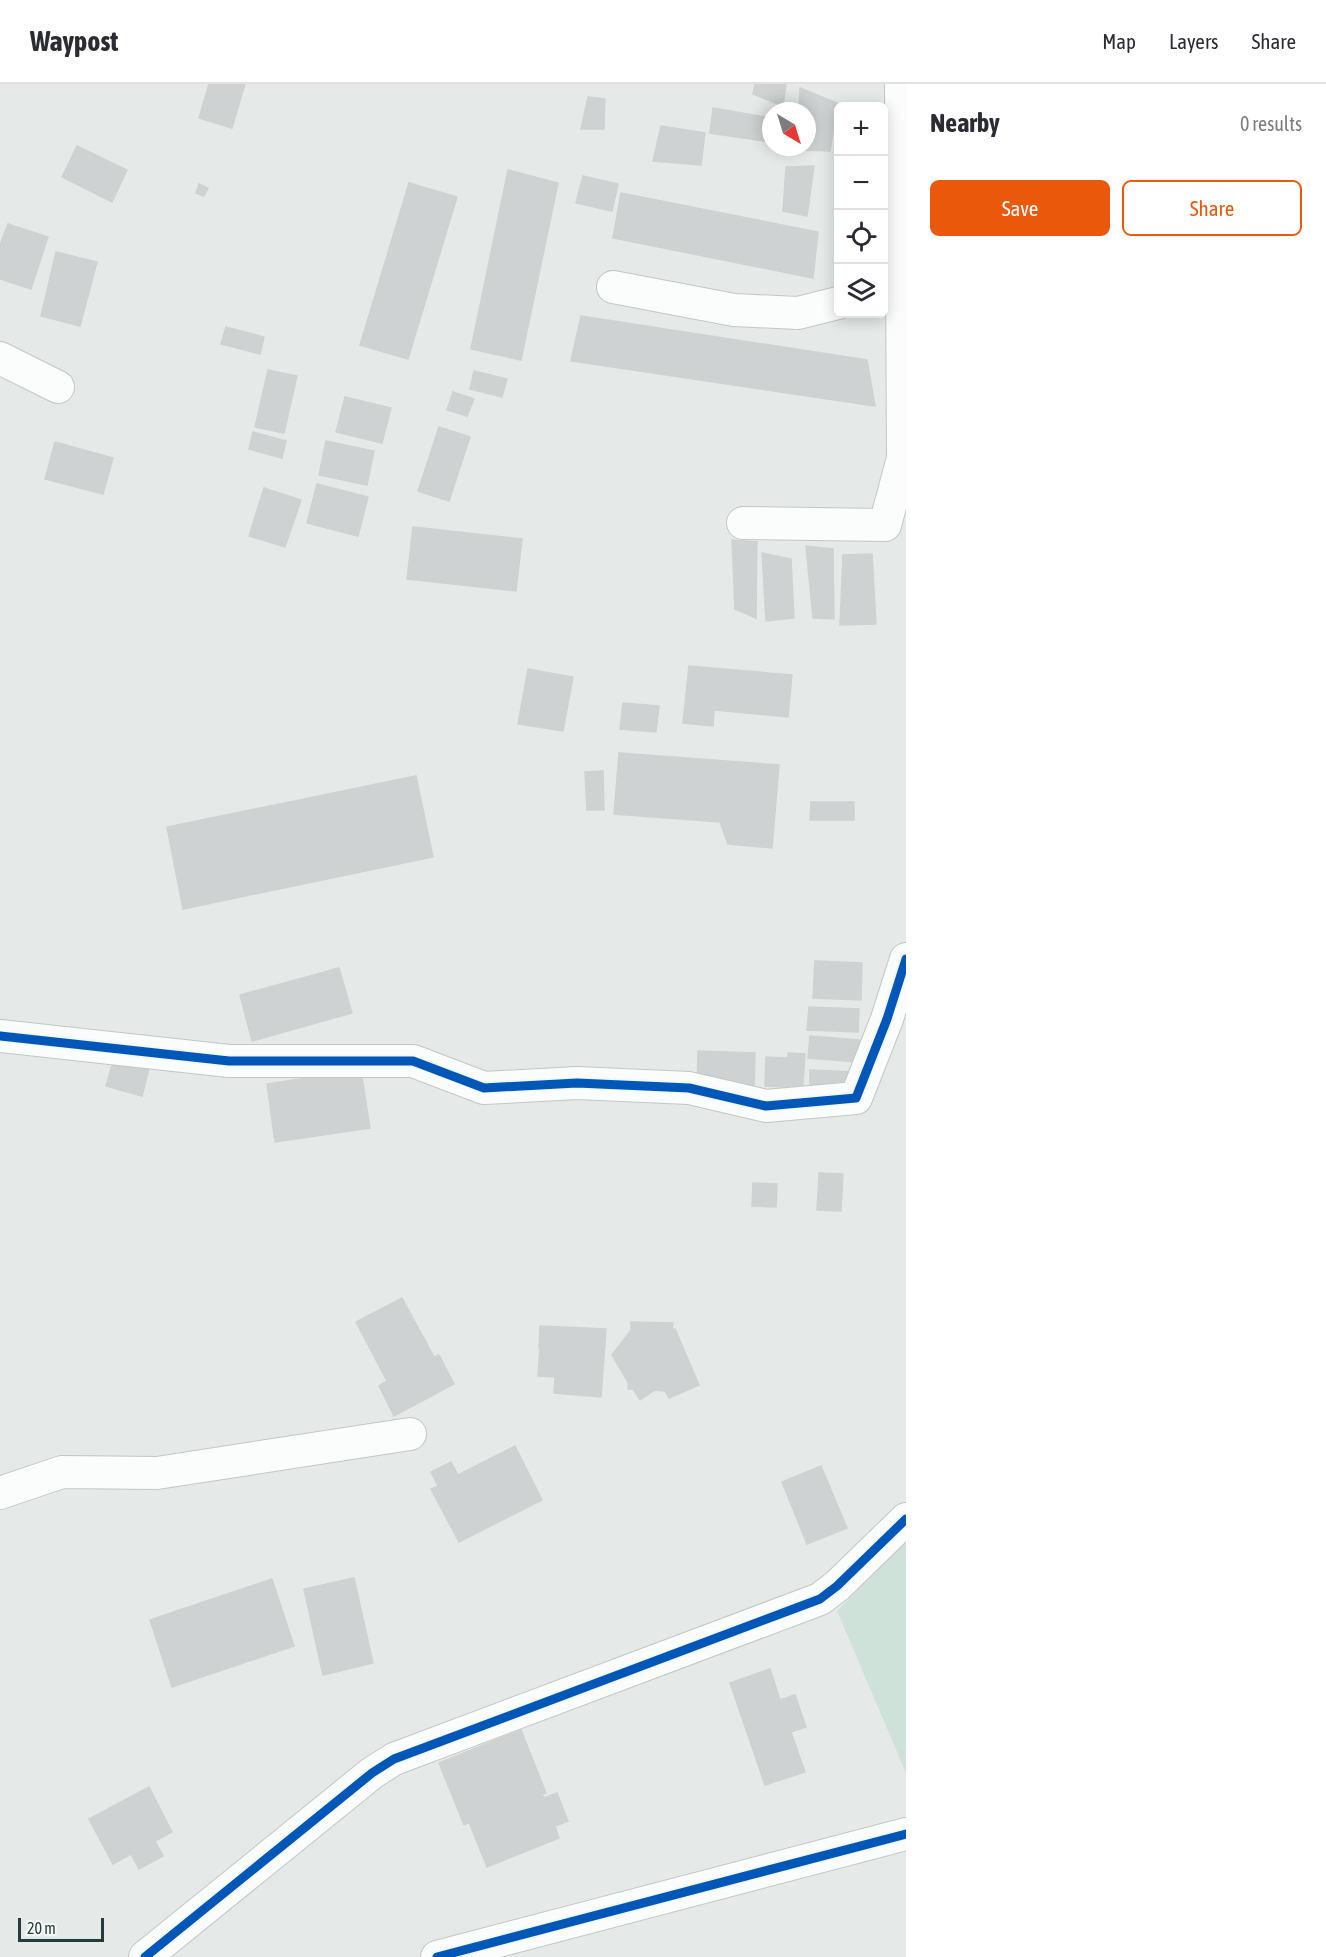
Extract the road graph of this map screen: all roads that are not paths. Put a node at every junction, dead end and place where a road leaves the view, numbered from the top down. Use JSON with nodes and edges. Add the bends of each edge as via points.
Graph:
{"nodes":[{"id":1,"x":901,"y":84,"type":"edge"},
{"id":2,"x":893,"y":272,"type":"edge"},
{"id":3,"x":614,"y":287,"type":"dead end"},
{"id":4,"x":834,"y":304,"type":"edge"},
{"id":5,"x":0,"y":358,"type":"edge"},
{"id":6,"x":58,"y":387,"type":"dead end"},
{"id":7,"x":904,"y":458,"type":"edge"},
{"id":8,"x":743,"y":523,"type":"dead end"},
{"id":9,"x":906,"y":959,"type":"edge"},
{"id":10,"x":0,"y":1036,"type":"edge"},
{"id":11,"x":410,"y":1434,"type":"dead end"},
{"id":12,"x":0,"y":1492,"type":"edge"},
{"id":13,"x":906,"y":1519,"type":"edge"},
{"id":14,"x":906,"y":1834,"type":"edge"},
{"id":15,"x":145,"y":1957,"type":"edge"},
{"id":16,"x":438,"y":1957,"type":"edge"}],
"edges":[{"from":1,"to":2,"type":"street"},
{"from":2,"to":7,"type":"street"},
{"from":3,"to":4,"type":"street","via":[[734,309],[798,313]]},
{"from":5,"to":6,"type":"street"},
{"from":7,"to":8,"type":"street","via":[[885,525]]},
{"from":9,"to":10,"type":"street","via":[[856,1098],[766,1106],[689,1088],[577,1083],[484,1088],[413,1061],[229,1061]]},
{"from":11,"to":12,"type":"street","via":[[157,1473],[62,1472]]},
{"from":13,"to":15,"type":"street","via":[[820,1599],[394,1760],[372,1773]]},
{"from":14,"to":16,"type":"street"}]}
